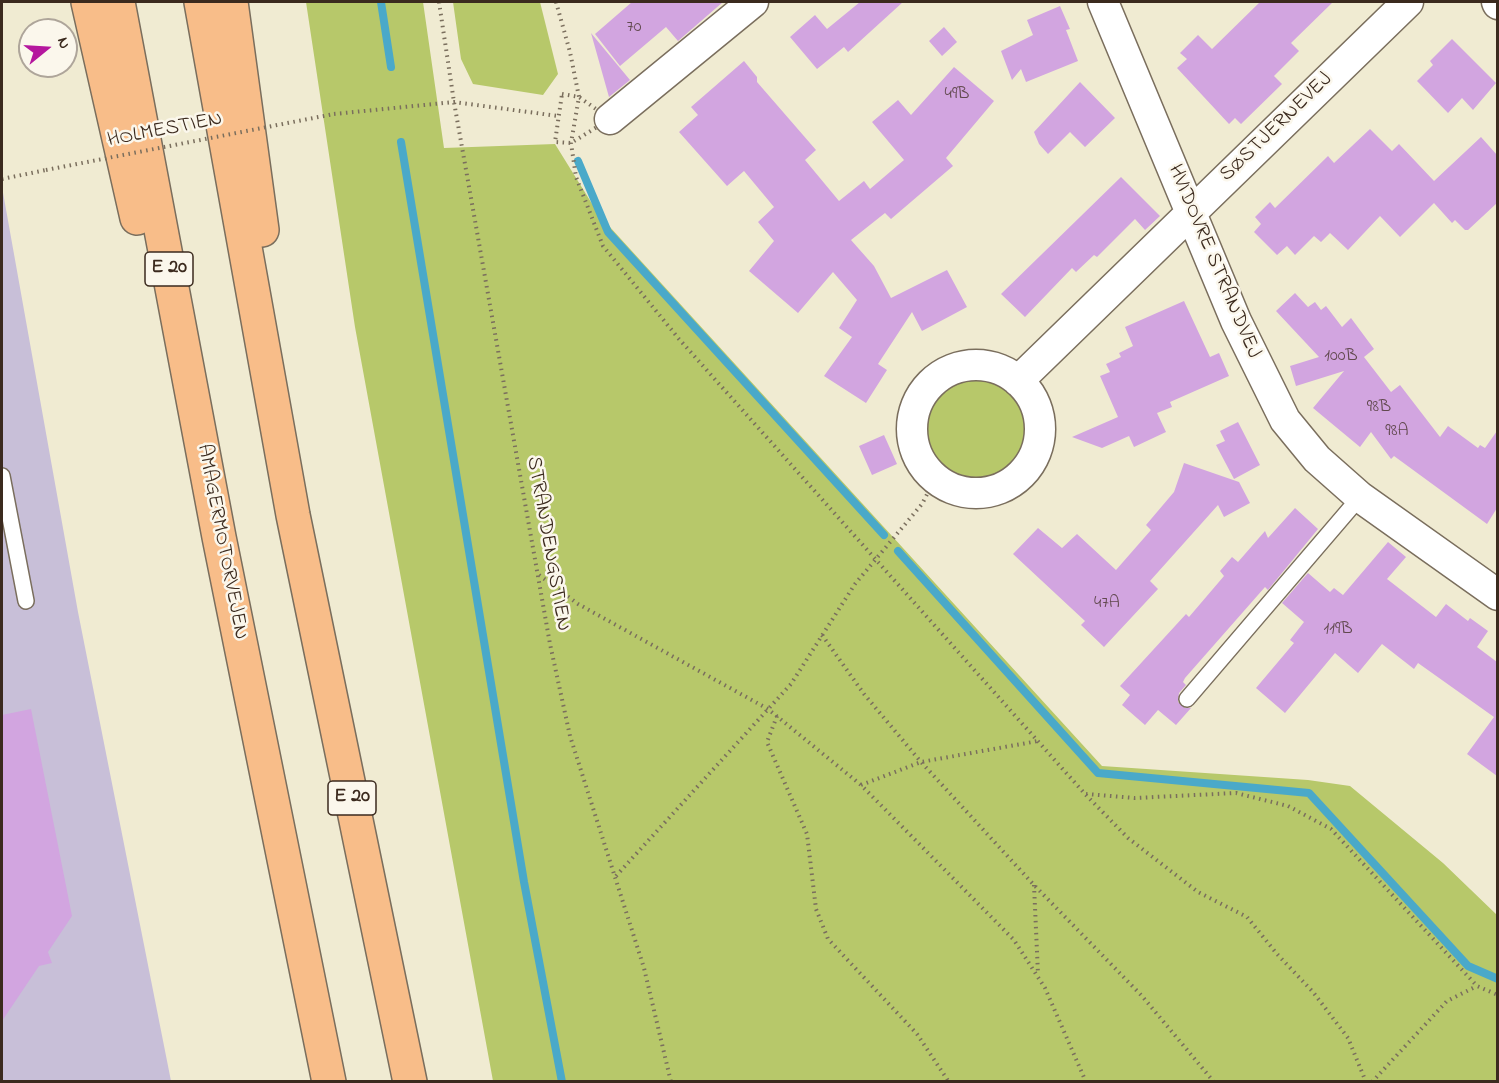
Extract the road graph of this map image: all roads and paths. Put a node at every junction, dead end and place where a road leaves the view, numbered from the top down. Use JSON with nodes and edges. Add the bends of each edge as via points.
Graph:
{"nodes":[{"id":1,"x":88,"y":2,"type":"edge"},
{"id":2,"x":118,"y":2,"type":"edge"},
{"id":3,"x":201,"y":2,"type":"edge"},
{"id":4,"x":231,"y":2,"type":"edge"},
{"id":5,"x":439,"y":2,"type":"edge"},
{"id":6,"x":556,"y":2,"type":"edge"},
{"id":7,"x":753,"y":2,"type":"edge"},
{"id":8,"x":1103,"y":2,"type":"edge"},
{"id":9,"x":1408,"y":2,"type":"edge"},
{"id":10,"x":579,"y":97,"type":"junction"},
{"id":11,"x":454,"y":102,"type":"junction"},
{"id":12,"x":558,"y":116,"type":"junction"},
{"id":13,"x":610,"y":119,"type":"junction"},
{"id":14,"x":571,"y":143,"type":"junction"},
{"id":15,"x":2,"y":179,"type":"edge"},
{"id":16,"x":1191,"y":211,"type":"junction"},
{"id":17,"x":1018,"y":381,"type":"junction"},
{"id":18,"x":2,"y":476,"type":"edge"},
{"id":19,"x":935,"y":479,"type":"junction"},
{"id":20,"x":1360,"y":497,"type":"junction"},
{"id":21,"x":293,"y":515,"type":"junction"},
{"id":22,"x":219,"y":537,"type":"junction"},
{"id":23,"x":874,"y":559,"type":"junction"},
{"id":24,"x":538,"y":575,"type":"junction"},
{"id":25,"x":1497,"y":595,"type":"edge"},
{"id":26,"x":26,"y":601,"type":"dead end"},
{"id":27,"x":822,"y":635,"type":"junction"},
{"id":28,"x":1187,"y":699,"type":"dead end"},
{"id":29,"x":768,"y":709,"type":"junction"},
{"id":30,"x":777,"y":716,"type":"junction"},
{"id":31,"x":1038,"y":741,"type":"junction"},
{"id":32,"x":921,"y":762,"type":"junction"},
{"id":33,"x":861,"y":785,"type":"junction"},
{"id":34,"x":1085,"y":794,"type":"junction"},
{"id":35,"x":616,"y":877,"type":"junction"},
{"id":36,"x":1034,"y":885,"type":"junction"},
{"id":37,"x":1038,"y":974,"type":"junction"},
{"id":38,"x":1477,"y":986,"type":"junction"},
{"id":39,"x":1497,"y":994,"type":"edge"},
{"id":40,"x":329,"y":1082,"type":"edge"},
{"id":41,"x":410,"y":1082,"type":"edge"},
{"id":42,"x":671,"y":1082,"type":"edge"},
{"id":43,"x":949,"y":1082,"type":"edge"},
{"id":44,"x":1086,"y":1082,"type":"edge"},
{"id":45,"x":1214,"y":1082,"type":"edge"},
{"id":46,"x":1366,"y":1082,"type":"edge"},
{"id":47,"x":1372,"y":1082,"type":"edge"}],
"edges":[{"from":1,"to":22,"type":"highway","via":[[152,285]]},
{"from":2,"to":22,"type":"highway","name":"AMAGERMOTORVEJEN","number":"E 20"},
{"from":3,"to":21,"type":"highway","number":"E 20"},
{"from":4,"to":21,"type":"highway","via":[[256,174]]},
{"from":5,"to":11,"type":"path","name":"STRANDENGSTIEN"},
{"from":6,"to":10,"type":"path"},
{"from":7,"to":13,"type":"street"},
{"from":8,"to":16,"type":"street","name":"HVIDOVRE STRANDVEJ"},
{"from":9,"to":16,"type":"street","name":"SØSTJERNEVEJ"},
{"from":10,"to":12,"type":"path","via":[[562,94]]},
{"from":10,"to":13,"type":"path"},
{"from":10,"to":14,"type":"path"},
{"from":11,"to":12,"type":"path","name":"HOLMESTIEN"},
{"from":11,"to":15,"type":"path","name":"HOLMESTIEN","bridge":true,"via":[[334,114]]},
{"from":11,"to":24,"type":"path","name":"STRANDENGSTIEN"},
{"from":12,"to":14,"type":"path","via":[[555,142]]},
{"from":13,"to":14,"type":"path"},
{"from":14,"to":23,"type":"path","via":[[576,177],[603,246],[679,339]]},
{"from":16,"to":17,"type":"street","name":"SØSTJERNEVEJ"},
{"from":16,"to":20,"type":"street","name":"HVIDOVRE STRANDVEJ","via":[[1236,321],[1285,420],[1317,459]]},
{"from":17,"to":19,"type":"street","via":[[1038,414],[1040,434],[1026,469],[993,491],[972,493]]},
{"from":17,"to":19,"type":"street","via":[[1001,370],[961,366],[942,374],[927,387],[911,424],[913,445],[921,463]]},
{"from":18,"to":26,"type":"lane"},
{"from":19,"to":23,"type":"path","via":[[922,504]]},
{"from":20,"to":25,"type":"street","name":"HVIDOVRE STRANDVEJ"},
{"from":20,"to":28,"type":"lane"},
{"from":21,"to":41,"type":"highway","number":"E 20"},
{"from":22,"to":40,"type":"highway","name":"AMAGERMOTORVEJEN","number":"E 20"},
{"from":23,"to":27,"type":"path"},
{"from":23,"to":31,"type":"path"},
{"from":24,"to":29,"type":"path","via":[[578,604]]},
{"from":24,"to":35,"type":"path","name":"STRANDENGSTIEN","via":[[570,736]]},
{"from":27,"to":29,"type":"path","via":[[791,684]]},
{"from":27,"to":32,"type":"path","via":[[864,694]]},
{"from":29,"to":30,"type":"path"},
{"from":29,"to":35,"type":"path"},
{"from":30,"to":33,"type":"path"},
{"from":30,"to":43,"type":"path","via":[[767,742],[807,834],[816,909],[828,939],[917,1034]]},
{"from":31,"to":32,"type":"path"},
{"from":31,"to":34,"type":"path"},
{"from":32,"to":33,"type":"path"},
{"from":32,"to":36,"type":"path"},
{"from":33,"to":37,"type":"path","via":[[990,914]]},
{"from":34,"to":38,"type":"path","via":[[1135,798],[1236,793],[1288,806],[1331,829]]},
{"from":34,"to":46,"type":"path","via":[[1128,838],[1198,892],[1247,917],[1348,1038]]},
{"from":35,"to":42,"type":"path","name":"STRANDENGSTIEN","via":[[644,968]]},
{"from":36,"to":37,"type":"path"},
{"from":36,"to":45,"type":"path","via":[[1142,996]]},
{"from":37,"to":44,"type":"path"},
{"from":38,"to":39,"type":"path"},
{"from":38,"to":47,"type":"path","via":[[1448,1001]]}]}
